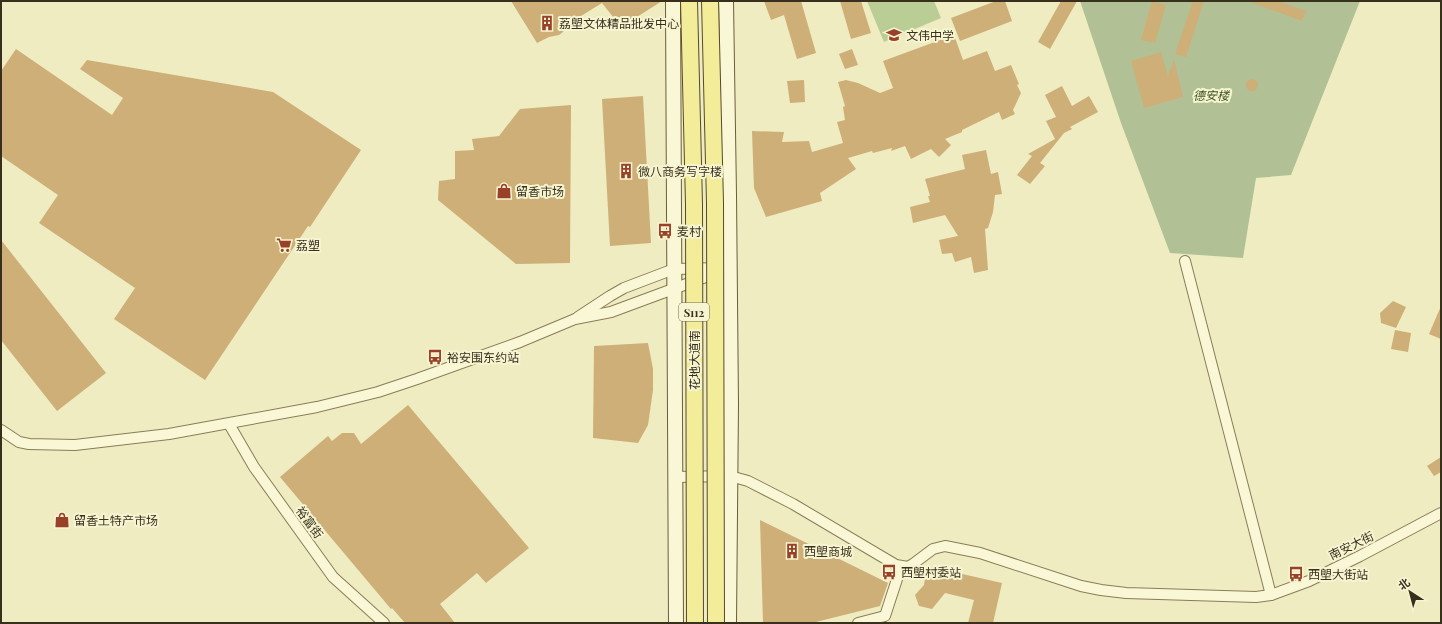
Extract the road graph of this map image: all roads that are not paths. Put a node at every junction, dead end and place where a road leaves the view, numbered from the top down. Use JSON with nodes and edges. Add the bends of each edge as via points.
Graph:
{"nodes":[{"id":1,"x":673,"y":1,"type":"edge"},
{"id":2,"x":689,"y":1,"type":"edge"},
{"id":3,"x":710,"y":1,"type":"edge"},
{"id":4,"x":726,"y":1,"type":"edge"},
{"id":5,"x":1185,"y":260,"type":"dead end"},
{"id":6,"x":730,"y":268,"type":"junction"},
{"id":7,"x":674,"y":269,"type":"junction"},
{"id":8,"x":674,"y":290,"type":"junction"},
{"id":9,"x":575,"y":319,"type":"junction"},
{"id":10,"x":229,"y":424,"type":"junction"},
{"id":11,"x":1,"y":430,"type":"edge"},
{"id":12,"x":730,"y":476,"type":"junction"},
{"id":13,"x":675,"y":477,"type":"junction"},
{"id":14,"x":1441,"y":513,"type":"edge"},
{"id":15,"x":901,"y":567,"type":"junction"},
{"id":16,"x":1271,"y":595,"type":"junction"},
{"id":17,"x":888,"y":620,"type":"edge"},
{"id":18,"x":676,"y":622,"type":"edge"},
{"id":19,"x":384,"y":623,"type":"edge"},
{"id":20,"x":695,"y":623,"type":"edge"},
{"id":21,"x":716,"y":623,"type":"edge"},
{"id":22,"x":729,"y":623,"type":"edge"},
{"id":23,"x":858,"y":623,"type":"edge"}],
"edges":[{"from":1,"to":7,"type":"main road","name":"花地大道南"},
{"from":2,"to":20,"type":"main road","name":"花地大道南","number":"S112","bridge":true,"via":[[694,204]]},
{"from":3,"to":21,"type":"main road","name":"花地大道南","number":"S112","bridge":true,"via":[[715,203]]},
{"from":4,"to":6,"type":"main road"},
{"from":5,"to":16,"type":"street"},
{"from":6,"to":7,"type":"street"},
{"from":6,"to":8,"type":"street"},
{"from":6,"to":12,"type":"main road"},
{"from":7,"to":8,"type":"main road","name":"花地大道南"},
{"from":7,"to":9,"type":"street","via":[[624,288]]},
{"from":8,"to":9,"type":"street","via":[[611,312]]},
{"from":8,"to":13,"type":"main road","name":"花地大道南"},
{"from":9,"to":10,"type":"street","via":[[520,342],[378,392],[317,408]]},
{"from":10,"to":11,"type":"street","via":[[107,442],[56,446],[19,442]]},
{"from":10,"to":19,"type":"street","name":"裕富街","via":[[254,467],[333,577]]},
{"from":12,"to":13,"type":"street"},
{"from":12,"to":15,"type":"street","via":[[772,492]]},
{"from":12,"to":22,"type":"main road"},
{"from":13,"to":18,"type":"main road","name":"花地大道南"},
{"from":14,"to":16,"type":"street","name":"南安大街","via":[[1309,581]]},
{"from":15,"to":16,"type":"street","name":"南安大街","via":[[908,567],[933,549],[945,546],[980,553],[1081,586],[1101,590],[1232,597]]},
{"from":15,"to":17,"type":"street"},
{"from":17,"to":23,"type":"street"}]}
